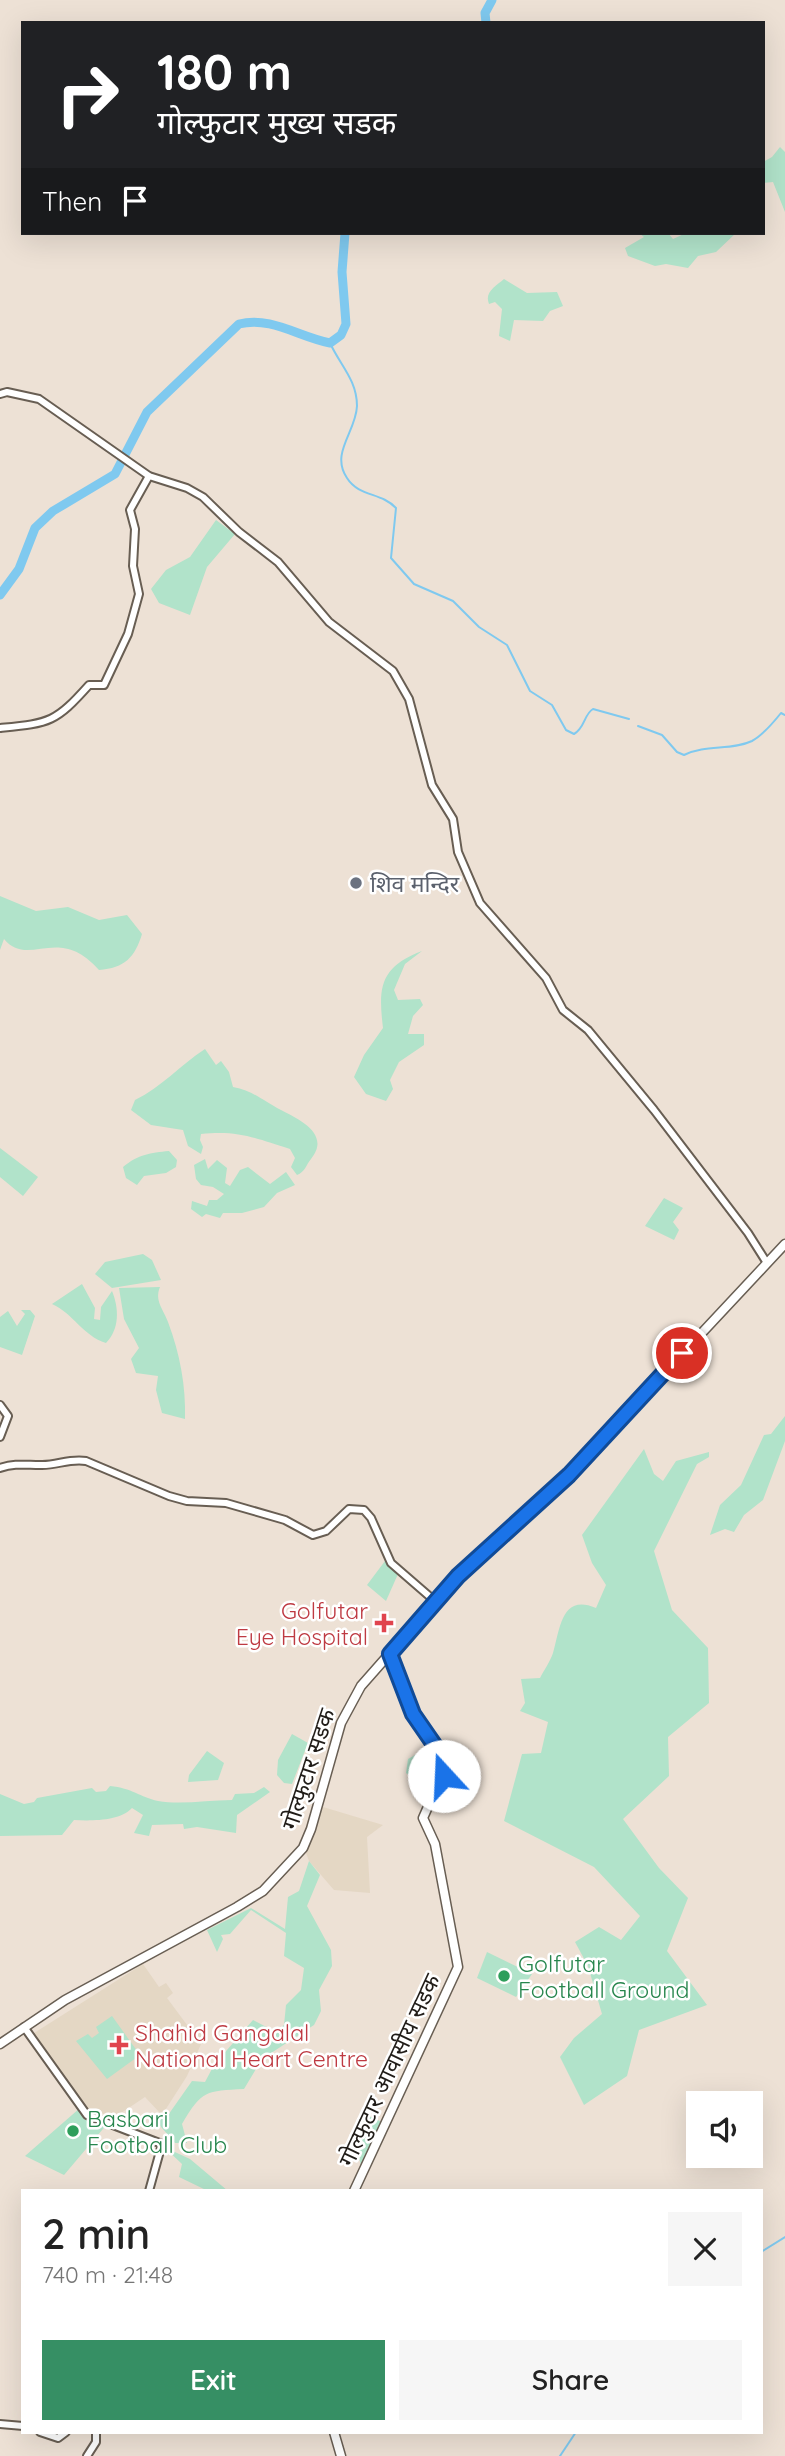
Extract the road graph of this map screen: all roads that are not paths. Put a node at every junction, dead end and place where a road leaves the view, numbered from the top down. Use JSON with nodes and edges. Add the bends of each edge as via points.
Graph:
{"nodes":[{"id":1,"x":0,"y":394,"type":"edge"},
{"id":2,"x":149,"y":476,"type":"junction"},
{"id":3,"x":0,"y":728,"type":"edge"},
{"id":4,"x":785,"y":1244,"type":"edge"},
{"id":5,"x":767,"y":1263,"type":"junction"},
{"id":6,"x":0,"y":1405,"type":"edge"},
{"id":7,"x":0,"y":1437,"type":"edge"},
{"id":8,"x":0,"y":1468,"type":"edge"},
{"id":9,"x":436,"y":1602,"type":"junction"},
{"id":10,"x":390,"y":1654,"type":"junction"},
{"id":11,"x":26,"y":2026,"type":"junction"},
{"id":12,"x":0,"y":2044,"type":"edge"},
{"id":13,"x":150,"y":2189,"type":"edge"},
{"id":14,"x":355,"y":2189,"type":"edge"},
{"id":15,"x":0,"y":2424,"type":"edge"},
{"id":16,"x":21,"y":2426,"type":"edge"},
{"id":17,"x":46,"y":2434,"type":"edge"},
{"id":18,"x":63,"y":2434,"type":"edge"},
{"id":19,"x":96,"y":2434,"type":"edge"},
{"id":20,"x":335,"y":2434,"type":"edge"},
{"id":21,"x":87,"y":2456,"type":"edge"},
{"id":22,"x":341,"y":2456,"type":"edge"}],
"edges":[{"from":1,"to":2,"type":"street","via":[[38,399]]},
{"from":2,"to":3,"type":"street","via":[[130,510],[139,594],[134,618],[104,685],[89,685],[57,718]]},
{"from":2,"to":5,"type":"street","via":[[203,497],[278,562],[329,622],[393,671],[409,699],[432,785],[453,819],[458,852],[480,904],[546,978],[563,1010],[588,1030],[654,1110]]},
{"from":4,"to":5,"type":"main road","name":"गोल्फुटार सडक"},
{"from":5,"to":9,"type":"main road","name":"गोल्फुटार सडक","via":[[569,1475],[484,1551]]},
{"from":6,"to":7,"type":"street","via":[[8,1416]]},
{"from":8,"to":9,"type":"street","via":[[16,1462],[38,1466],[86,1461],[169,1496],[234,1506],[285,1520],[313,1535],[326,1531],[349,1509],[363,1510],[391,1563]]},
{"from":9,"to":10,"type":"main road","name":"गोल्फुटार सडक"},
{"from":10,"to":11,"type":"main road","name":"गोल्फुटार सडक","via":[[351,1702],[338,1731],[311,1829],[303,1848],[277,1878],[261,1893],[92,1984]]},
{"from":10,"to":14,"type":"main road","name":"गोल्फुटार आवासीय सडक","via":[[404,1698],[446,1766],[423,1818],[435,1844],[458,1967]]},
{"from":11,"to":12,"type":"main road","name":"गोल्फुटार सडक"},
{"from":11,"to":13,"type":"street","via":[[87,2115],[162,2144]]},
{"from":15,"to":16,"type":"street"},
{"from":17,"to":18,"type":"street","via":[[58,2438]]},
{"from":19,"to":21,"type":"street"},
{"from":20,"to":22,"type":"main road"}]}
